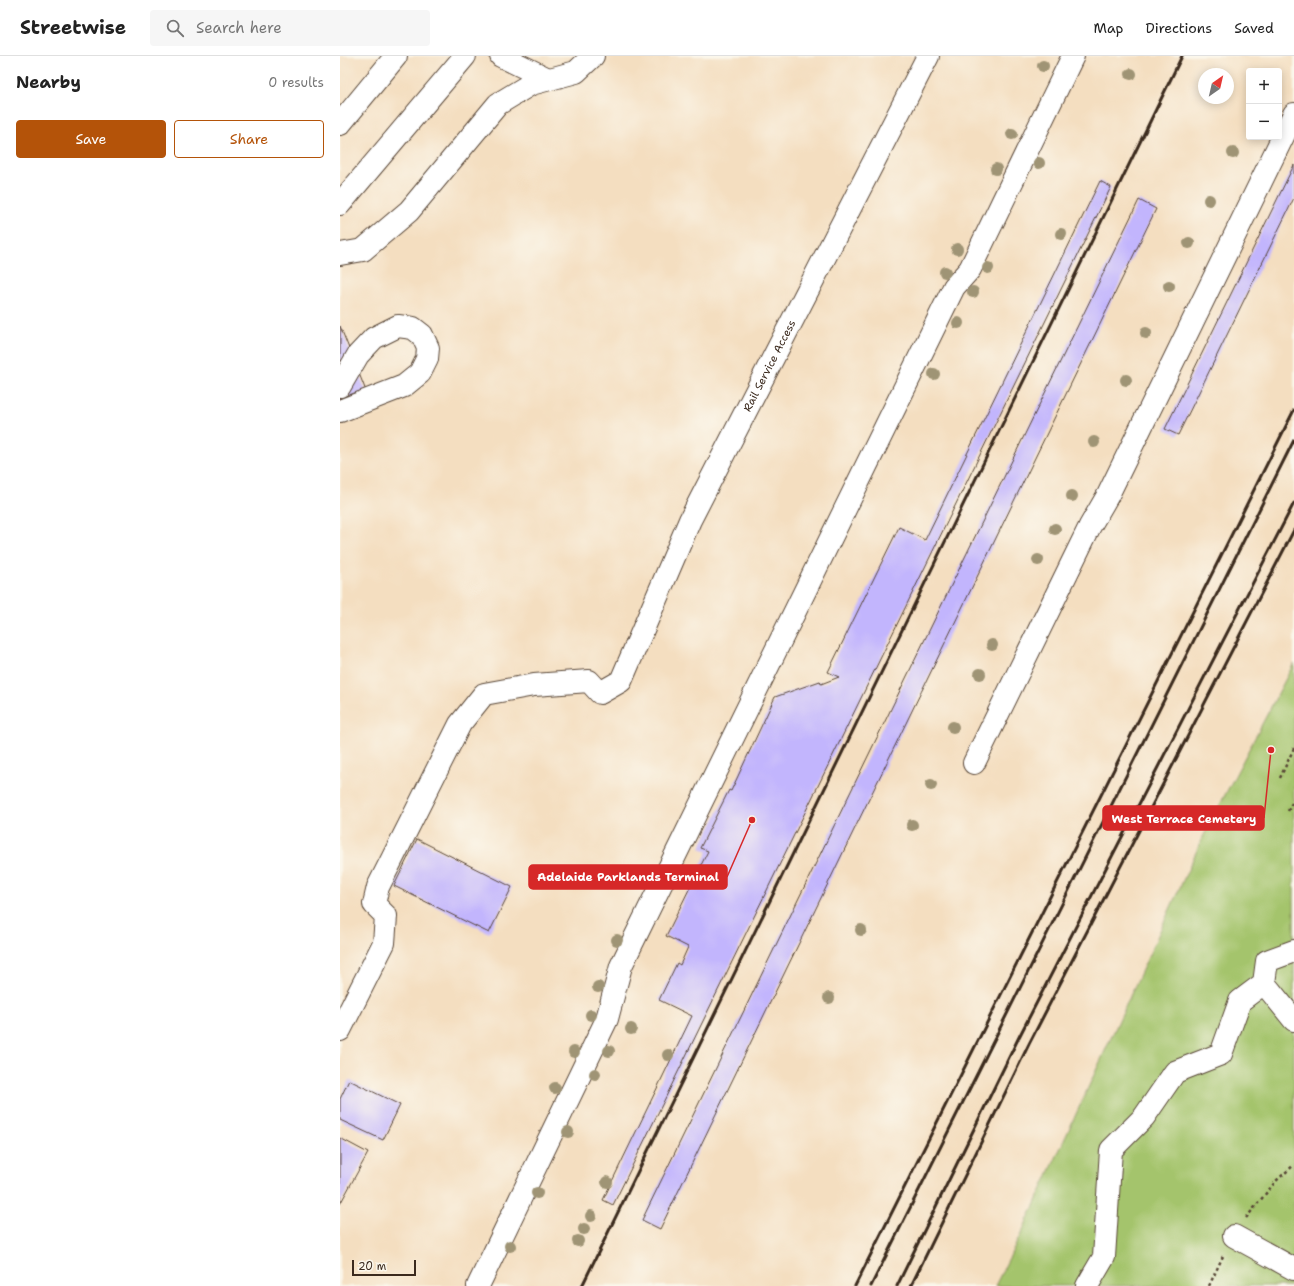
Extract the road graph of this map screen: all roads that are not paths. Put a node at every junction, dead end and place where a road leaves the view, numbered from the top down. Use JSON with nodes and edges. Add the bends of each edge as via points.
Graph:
{"nodes":[{"id":1,"x":396,"y":56,"type":"edge"},
{"id":2,"x":465,"y":56,"type":"edge"},
{"id":3,"x":501,"y":56,"type":"edge"},
{"id":4,"x":593,"y":56,"type":"edge"},
{"id":5,"x":928,"y":56,"type":"edge"},
{"id":6,"x":1073,"y":56,"type":"edge"},
{"id":7,"x":548,"y":79,"type":"junction"},
{"id":8,"x":1294,"y":114,"type":"edge"},
{"id":9,"x":340,"y":124,"type":"edge"},
{"id":10,"x":340,"y":204,"type":"edge"},
{"id":11,"x":340,"y":254,"type":"edge"},
{"id":12,"x":340,"y":386,"type":"edge"},
{"id":13,"x":340,"y":411,"type":"edge"},
{"id":14,"x":974,"y":763,"type":"dead end"},
{"id":15,"x":1294,"y":951,"type":"edge"},
{"id":16,"x":1264,"y":983,"type":"junction"},
{"id":17,"x":1294,"y":1020,"type":"edge"},
{"id":18,"x":340,"y":1030,"type":"edge"},
{"id":19,"x":1234,"y":1236,"type":"dead end"},
{"id":20,"x":1294,"y":1269,"type":"edge"},
{"id":21,"x":478,"y":1286,"type":"edge"},
{"id":22,"x":1087,"y":1286,"type":"edge"}],
"edges":[{"from":1,"to":9,"type":"lane"},
{"from":2,"to":10,"type":"lane"},
{"from":3,"to":7,"type":"lane"},
{"from":4,"to":7,"type":"lane","via":[[576,72]]},
{"from":5,"to":18,"type":"lane","name":"Rail Service Access","via":[[690,520],[621,681],[600,693],[589,681],[534,685],[484,694],[460,724],[378,887],[374,904],[386,916],[384,943]]},
{"from":6,"to":21,"type":"lane","via":[[970,269],[954,286],[874,447],[621,966],[607,1019]]},
{"from":7,"to":11,"type":"lane","via":[[531,84],[498,104],[409,211],[363,250]]},
{"from":8,"to":14,"type":"lane"},
{"from":12,"to":13,"type":"lane","via":[[358,355],[374,338],[398,326],[413,328],[422,335],[428,348],[427,359],[420,372],[404,386]]},
{"from":15,"to":16,"type":"lane","via":[[1267,961]]},
{"from":16,"to":17,"type":"lane"},
{"from":16,"to":22,"type":"lane","via":[[1240,1001],[1221,1054],[1175,1072],[1144,1117],[1111,1150],[1104,1257]]},
{"from":19,"to":20,"type":"lane"}]}
